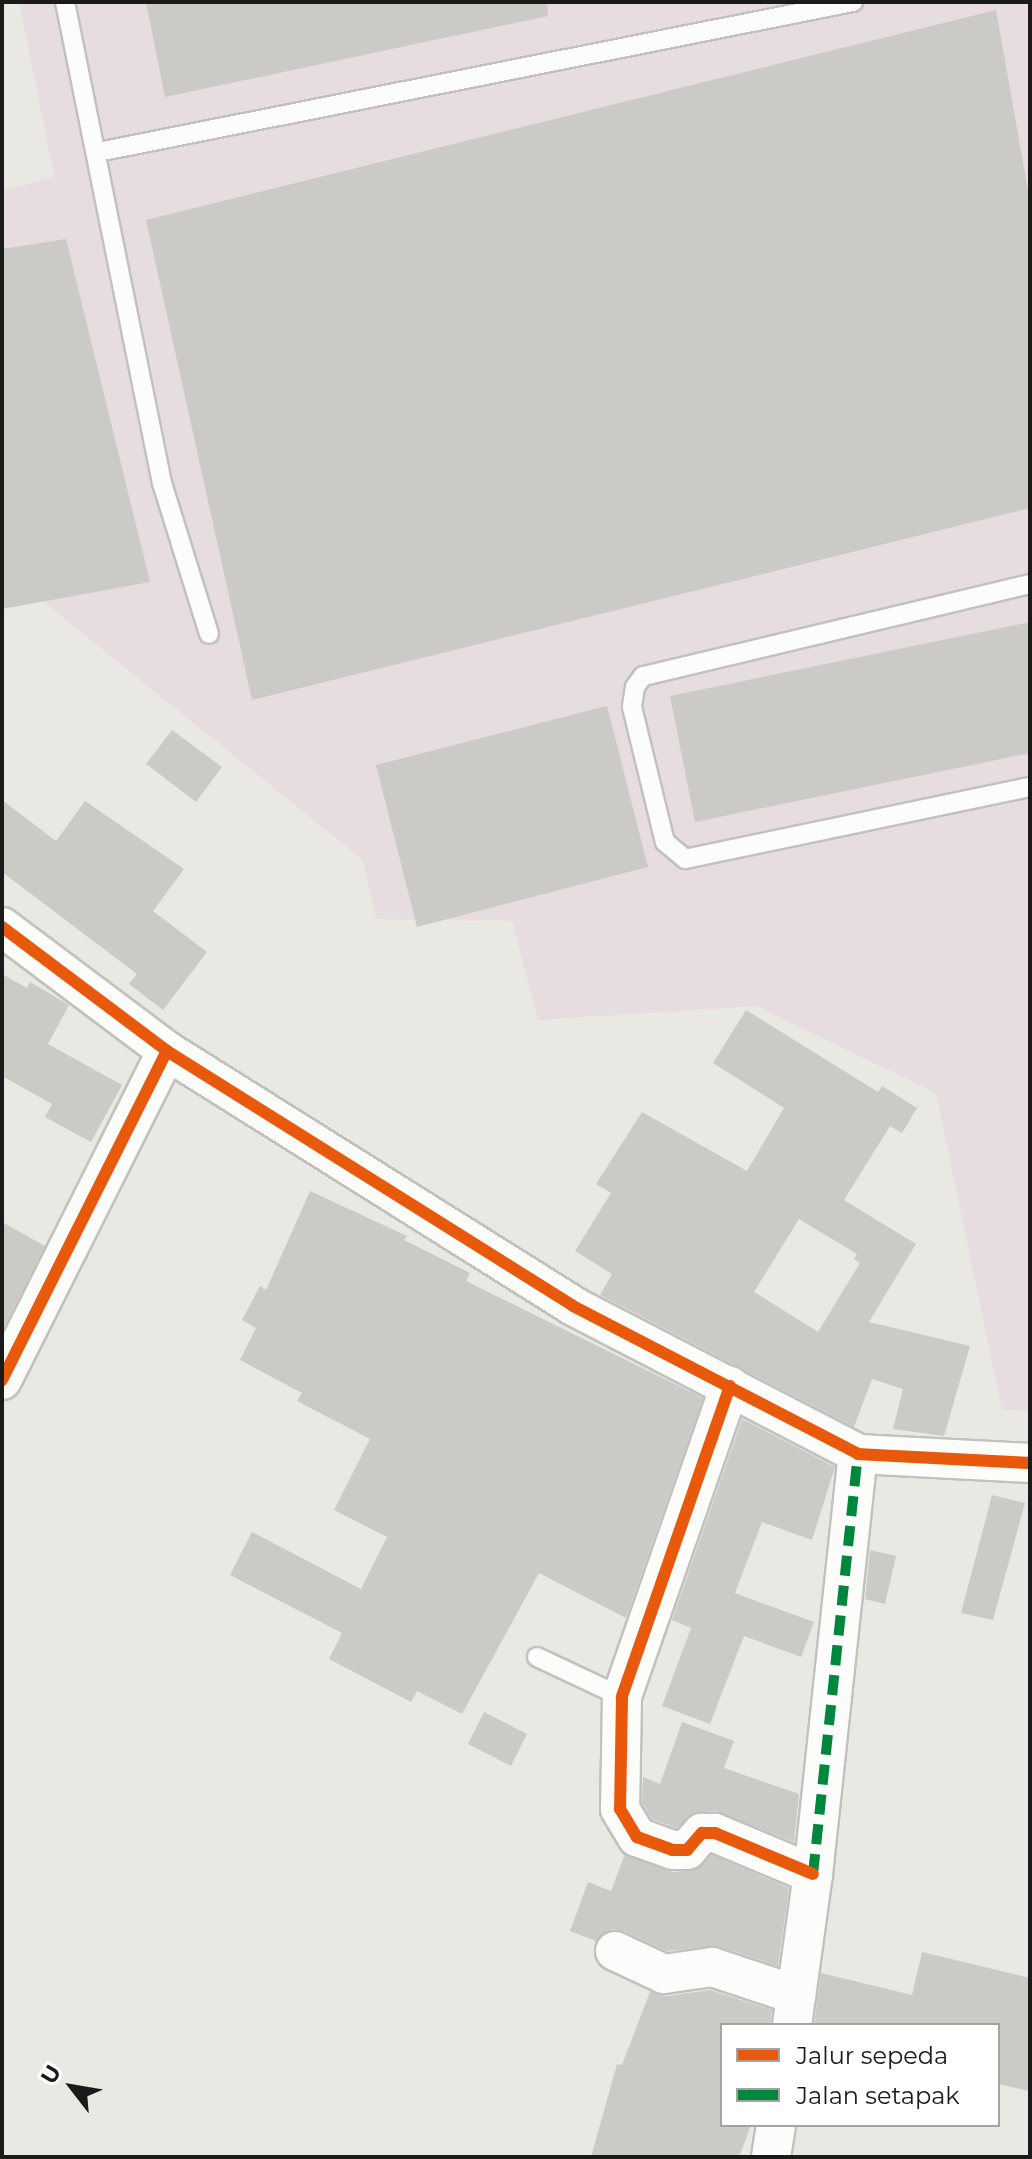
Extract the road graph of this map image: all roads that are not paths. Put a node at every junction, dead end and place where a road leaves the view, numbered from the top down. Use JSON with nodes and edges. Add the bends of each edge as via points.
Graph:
{"nodes":[{"id":1,"x":65,"y":2,"type":"edge"},
{"id":2,"x":853,"y":2,"type":"edge"},
{"id":3,"x":98,"y":152,"type":"junction"},
{"id":4,"x":1030,"y":584,"type":"edge"},
{"id":5,"x":209,"y":634,"type":"dead end"},
{"id":6,"x":1030,"y":787,"type":"edge"},
{"id":7,"x":2,"y":927,"type":"edge"},
{"id":8,"x":167,"y":1051,"type":"junction"},
{"id":9,"x":2,"y":1380,"type":"edge"},
{"id":10,"x":730,"y":1386,"type":"junction"},
{"id":11,"x":858,"y":1454,"type":"junction"},
{"id":12,"x":1030,"y":1463,"type":"edge"},
{"id":13,"x":537,"y":1657,"type":"dead end"},
{"id":14,"x":622,"y":1697,"type":"junction"},
{"id":15,"x":813,"y":1874,"type":"junction"},
{"id":16,"x":615,"y":1951,"type":"dead end"},
{"id":17,"x":794,"y":2010,"type":"edge"},
{"id":18,"x":776,"y":2127,"type":"edge"},
{"id":19,"x":771,"y":2157,"type":"edge"}],
"edges":[{"from":1,"to":3,"type":"lane"},
{"from":2,"to":3,"type":"lane"},
{"from":3,"to":5,"type":"lane","via":[[162,483]]},
{"from":4,"to":6,"type":"lane","via":[[643,676],[632,707],[665,842],[685,859]]},
{"from":7,"to":8,"type":"street"},
{"from":8,"to":9,"type":"street"},
{"from":8,"to":10,"type":"street","via":[[573,1306]]},
{"from":10,"to":11,"type":"street"},
{"from":10,"to":14,"type":"street"},
{"from":11,"to":12,"type":"street"},
{"from":11,"to":15,"type":"street"},
{"from":13,"to":14,"type":"lane"},
{"from":14,"to":15,"type":"street","via":[[620,1809],[637,1837],[682,1851],[702,1833],[715,1833]]},
{"from":15,"to":17,"type":"street"},
{"from":16,"to":17,"type":"street","via":[[656,1972],[678,1975],[712,1967]]},
{"from":18,"to":19,"type":"street"}]}
